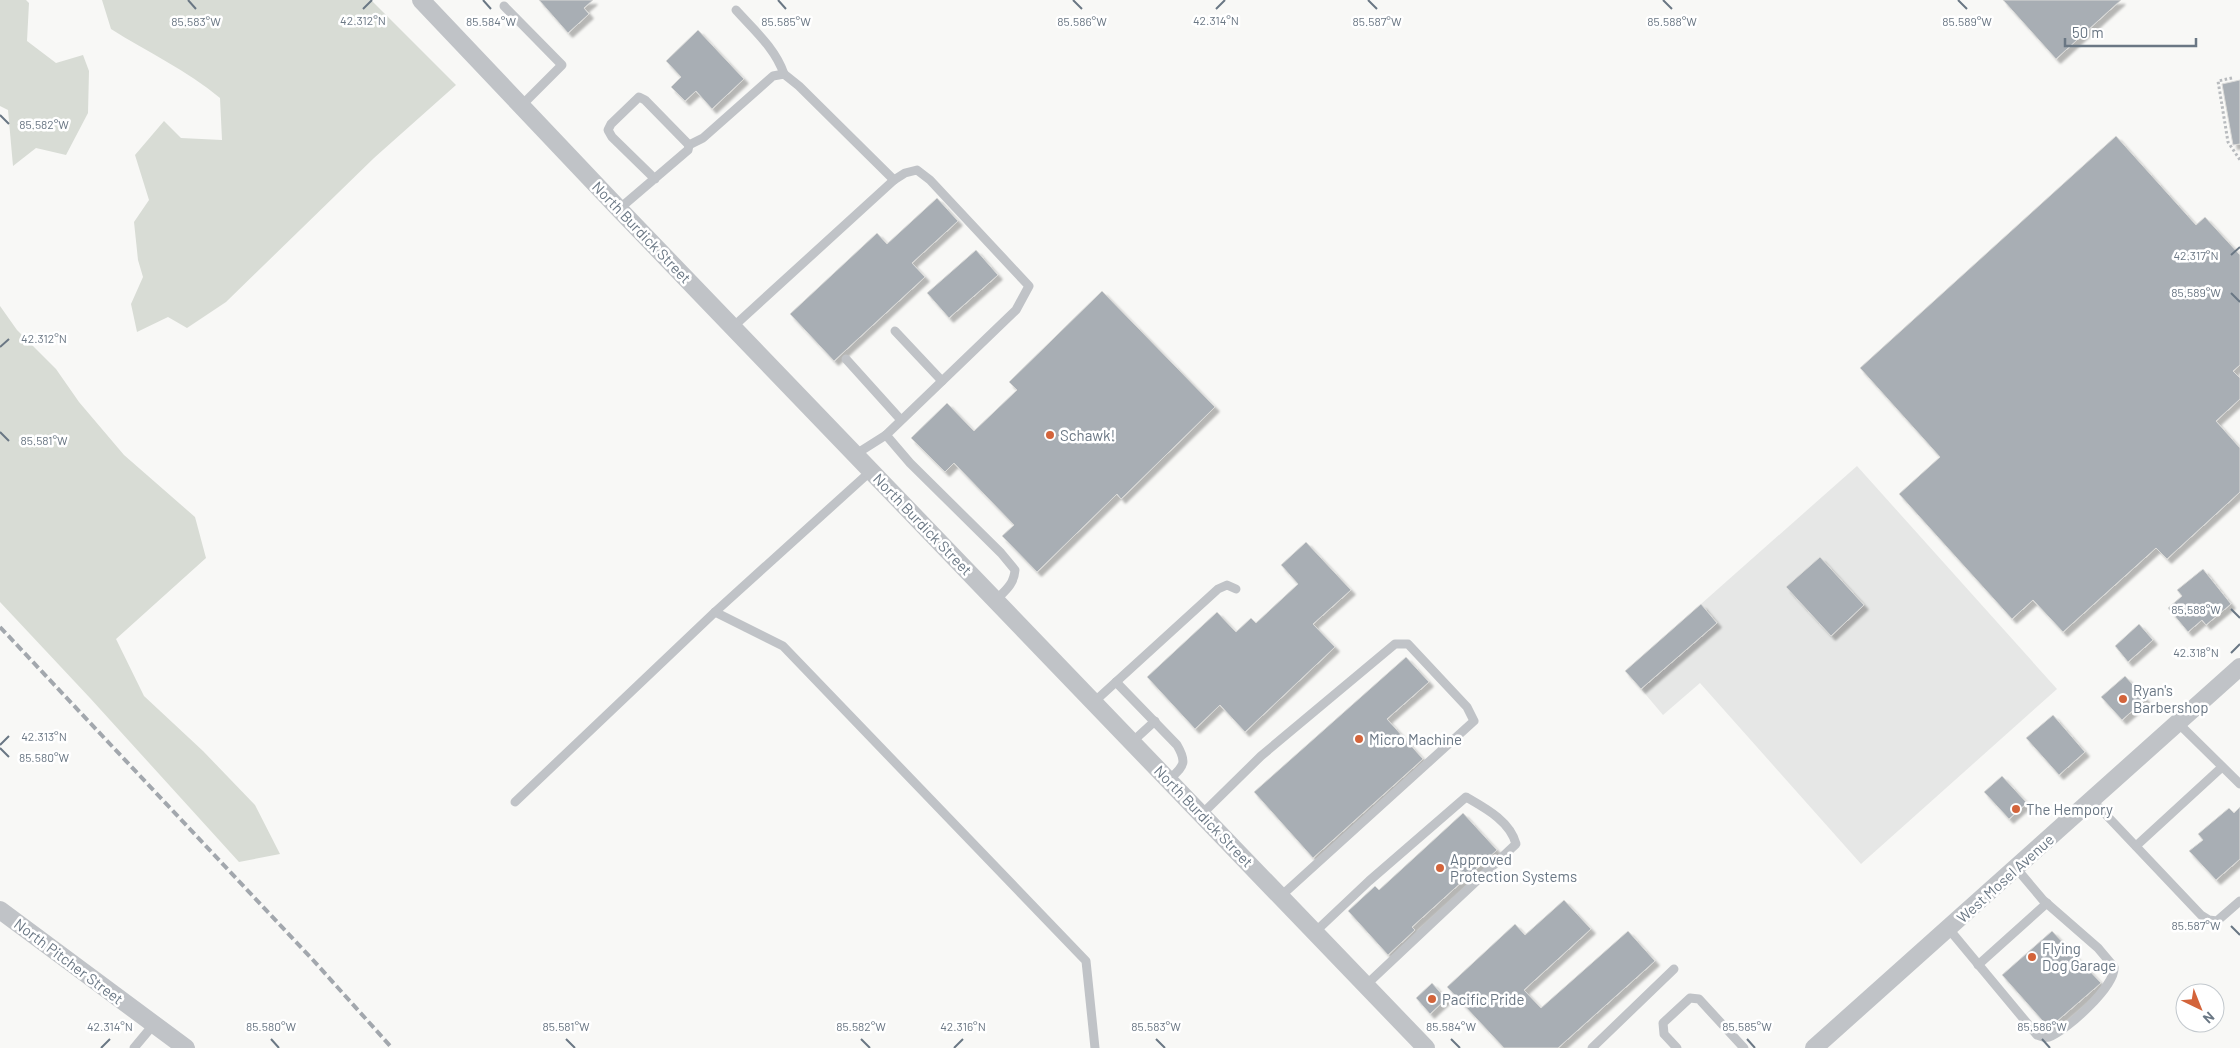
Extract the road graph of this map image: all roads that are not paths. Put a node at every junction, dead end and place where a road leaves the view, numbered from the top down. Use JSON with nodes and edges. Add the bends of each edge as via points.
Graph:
{"nodes":[{"id":1,"x":421,"y":0,"type":"edge"},
{"id":2,"x":504,"y":6,"type":"dead end"},
{"id":3,"x":736,"y":10,"type":"dead end"},
{"id":4,"x":784,"y":74,"type":"junction"},
{"id":5,"x":522,"y":105,"type":"junction"},
{"id":6,"x":689,"y":145,"type":"junction"},
{"id":7,"x":655,"y":179,"type":"junction"},
{"id":8,"x":894,"y":180,"type":"junction"},
{"id":9,"x":619,"y":210,"type":"junction"},
{"id":10,"x":734,"y":326,"type":"junction"},
{"id":11,"x":895,"y":331,"type":"dead end"},
{"id":12,"x":846,"y":360,"type":"dead end"},
{"id":13,"x":942,"y":381,"type":"junction"},
{"id":14,"x":901,"y":420,"type":"junction"},
{"id":15,"x":886,"y":435,"type":"junction"},
{"id":16,"x":856,"y":454,"type":"junction"},
{"id":17,"x":872,"y":470,"type":"junction"},
{"id":18,"x":1236,"y":589,"type":"dead end"},
{"id":19,"x":996,"y":600,"type":"junction"},
{"id":20,"x":715,"y":612,"type":"junction"},
{"id":21,"x":2240,"y":667,"type":"edge"},
{"id":22,"x":1116,"y":682,"type":"junction"},
{"id":23,"x":1094,"y":702,"type":"junction"},
{"id":24,"x":1155,"y":721,"type":"junction"},
{"id":25,"x":2178,"y":723,"type":"junction"},
{"id":26,"x":1132,"y":742,"type":"junction"},
{"id":27,"x":2221,"y":768,"type":"junction"},
{"id":28,"x":1169,"y":780,"type":"junction"},
{"id":29,"x":2240,"y":784,"type":"edge"},
{"id":30,"x":2092,"y":800,"type":"junction"},
{"id":31,"x":515,"y":802,"type":"dead end"},
{"id":32,"x":1202,"y":814,"type":"junction"},
{"id":33,"x":2136,"y":846,"type":"junction"},
{"id":34,"x":2016,"y":868,"type":"junction"},
{"id":35,"x":1281,"y":896,"type":"junction"},
{"id":36,"x":2240,"y":901,"type":"edge"},
{"id":37,"x":2047,"y":903,"type":"junction"},
{"id":38,"x":0,"y":910,"type":"edge"},
{"id":39,"x":1948,"y":928,"type":"junction"},
{"id":40,"x":1315,"y":932,"type":"junction"},
{"id":41,"x":1978,"y":965,"type":"junction"},
{"id":42,"x":1674,"y":968,"type":"dead end"},
{"id":43,"x":1366,"y":985,"type":"junction"},
{"id":44,"x":154,"y":1024,"type":"junction"},
{"id":45,"x":134,"y":1048,"type":"edge"},
{"id":46,"x":186,"y":1048,"type":"edge"},
{"id":47,"x":1096,"y":1048,"type":"edge"},
{"id":48,"x":1426,"y":1048,"type":"edge"},
{"id":49,"x":1592,"y":1048,"type":"edge"},
{"id":50,"x":1677,"y":1048,"type":"edge"},
{"id":51,"x":1744,"y":1048,"type":"edge"},
{"id":52,"x":1814,"y":1048,"type":"edge"}],
"edges":[{"from":1,"to":5,"type":"street","name":"North Burdick Street"},
{"from":2,"to":5,"type":"lane","via":[[562,66]]},
{"from":3,"to":4,"type":"lane","via":[[780,61]]},
{"from":4,"to":6,"type":"lane","via":[[773,76],[703,138]]},
{"from":4,"to":8,"type":"lane"},
{"from":5,"to":9,"type":"street","name":"North Burdick Street"},
{"from":6,"to":7,"type":"lane","via":[[688,150]]},
{"from":6,"to":7,"type":"lane","via":[[639,97],[611,124],[608,130],[612,137]]},
{"from":7,"to":9,"type":"lane"},
{"from":8,"to":10,"type":"lane"},
{"from":8,"to":13,"type":"lane","via":[[917,170],[930,180],[1030,286],[1016,310]]},
{"from":9,"to":10,"type":"street","name":"North Burdick Street"},
{"from":10,"to":16,"type":"street","name":"North Burdick Street"},
{"from":11,"to":13,"type":"lane"},
{"from":12,"to":14,"type":"lane"},
{"from":13,"to":14,"type":"lane"},
{"from":14,"to":15,"type":"lane"},
{"from":15,"to":16,"type":"lane"},
{"from":15,"to":19,"type":"lane","via":[[1015,570],[1011,586]]},
{"from":16,"to":17,"type":"street","name":"North Burdick Street"},
{"from":17,"to":19,"type":"street","name":"North Burdick Street"},
{"from":17,"to":20,"type":"lane"},
{"from":18,"to":22,"type":"lane","via":[[1227,585],[1218,589]]},
{"from":19,"to":23,"type":"street","name":"North Burdick Street"},
{"from":20,"to":31,"type":"lane"},
{"from":20,"to":47,"type":"lane","via":[[783,646],[1086,961]]},
{"from":21,"to":25,"type":"street","name":"West Mosel Avenue"},
{"from":22,"to":23,"type":"lane"},
{"from":22,"to":24,"type":"lane"},
{"from":23,"to":26,"type":"street","name":"North Burdick Street"},
{"from":24,"to":26,"type":"lane"},
{"from":24,"to":28,"type":"lane","via":[[1184,757],[1183,766]]},
{"from":25,"to":27,"type":"lane"},
{"from":25,"to":30,"type":"street","name":"West Mosel Avenue"},
{"from":26,"to":28,"type":"street","name":"North Burdick Street"},
{"from":27,"to":29,"type":"lane"},
{"from":27,"to":33,"type":"lane"},
{"from":28,"to":32,"type":"street","name":"North Burdick Street"},
{"from":30,"to":33,"type":"lane"},
{"from":30,"to":34,"type":"street","name":"West Mosel Avenue"},
{"from":32,"to":35,"type":"street","name":"North Burdick Street"},
{"from":32,"to":35,"type":"lane","via":[[1261,756],[1395,644],[1408,644],[1467,707],[1474,721]]},
{"from":33,"to":36,"type":"lane","via":[[2209,920],[2217,921]]},
{"from":34,"to":37,"type":"lane"},
{"from":34,"to":39,"type":"street","name":"West Mosel Avenue"},
{"from":35,"to":40,"type":"street","name":"North Burdick Street"},
{"from":37,"to":41,"type":"lane"},
{"from":37,"to":41,"type":"lane","via":[[2098,948],[2114,967],[2112,978],[2090,1004],[2057,1033],[2046,1038],[2037,1035]]},
{"from":38,"to":44,"type":"street","name":"North Pitcher Street"},
{"from":39,"to":41,"type":"lane"},
{"from":39,"to":52,"type":"street","name":"West Mosel Avenue"},
{"from":40,"to":43,"type":"street","name":"North Burdick Street"},
{"from":40,"to":43,"type":"lane","via":[[1466,797],[1490,810],[1513,833],[1516,844]]},
{"from":42,"to":49,"type":"lane"},
{"from":43,"to":48,"type":"street","name":"North Burdick Street"},
{"from":44,"to":45,"type":"lane"},
{"from":44,"to":46,"type":"street","name":"North Pitcher Street"},
{"from":50,"to":51,"type":"lane","via":[[1664,1034],[1663,1024],[1690,998],[1699,999]]}]}
